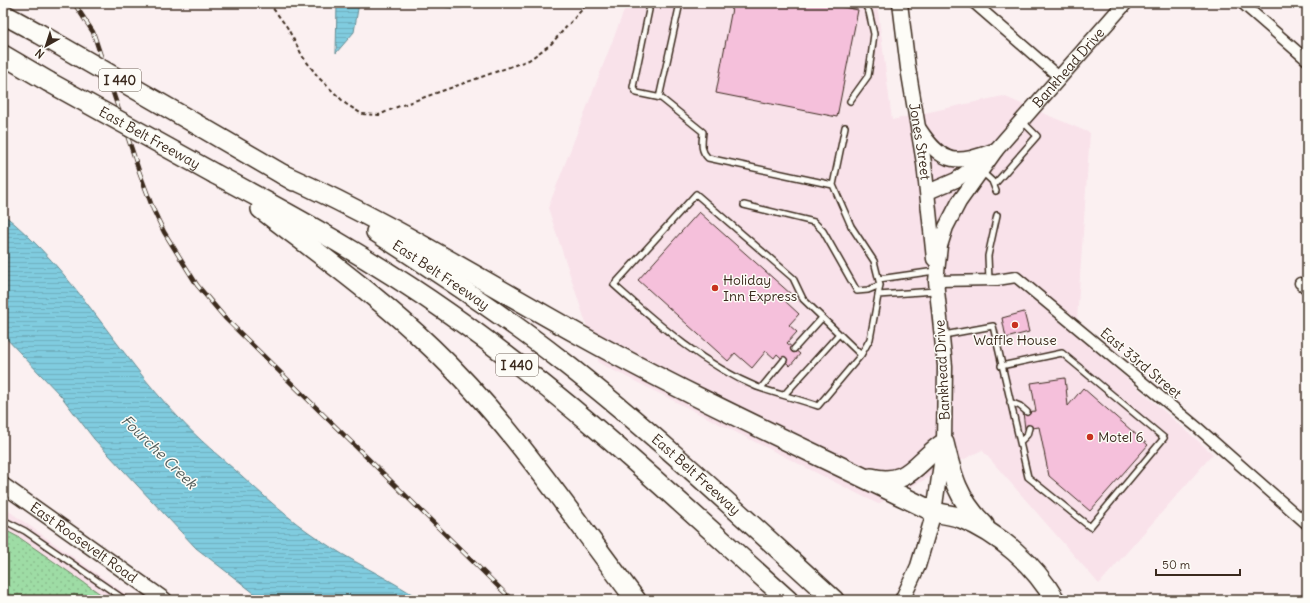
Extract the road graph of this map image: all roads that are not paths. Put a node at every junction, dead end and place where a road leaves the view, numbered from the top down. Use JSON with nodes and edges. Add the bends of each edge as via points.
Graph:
{"nodes":[{"id":1,"x":680,"y":3,"type":"edge"},
{"id":2,"x":864,"y":3,"type":"edge"},
{"id":3,"x":900,"y":3,"type":"edge"},
{"id":4,"x":974,"y":3,"type":"edge"},
{"id":5,"x":1125,"y":3,"type":"edge"},
{"id":6,"x":1242,"y":3,"type":"edge"},
{"id":7,"x":649,"y":10,"type":"dead end"},
{"id":8,"x":3,"y":14,"type":"edge"},
{"id":9,"x":3,"y":55,"type":"edge"},
{"id":10,"x":1307,"y":60,"type":"edge"},
{"id":11,"x":1059,"y":77,"type":"junction"},
{"id":12,"x":658,"y":98,"type":"junction"},
{"id":13,"x":850,"y":101,"type":"dead end"},
{"id":14,"x":1021,"y":121,"type":"junction"},
{"id":15,"x":845,"y":127,"type":"dead end"},
{"id":16,"x":918,"y":127,"type":"junction"},
{"id":17,"x":996,"y":150,"type":"junction"},
{"id":18,"x":981,"y":171,"type":"junction"},
{"id":19,"x":215,"y":174,"type":"junction"},
{"id":20,"x":284,"y":175,"type":"junction"},
{"id":21,"x":833,"y":185,"type":"junction"},
{"id":22,"x":970,"y":185,"type":"junction"},
{"id":23,"x":928,"y":192,"type":"junction"},
{"id":24,"x":744,"y":205,"type":"dead end"},
{"id":25,"x":997,"y":215,"type":"dead end"},
{"id":26,"x":879,"y":279,"type":"junction"},
{"id":27,"x":988,"y":280,"type":"junction"},
{"id":28,"x":936,"y":281,"type":"junction"},
{"id":29,"x":880,"y":285,"type":"junction"},
{"id":30,"x":878,"y":295,"type":"junction"},
{"id":31,"x":822,"y":318,"type":"junction"},
{"id":32,"x":839,"y":334,"type":"junction"},
{"id":33,"x":943,"y":335,"type":"junction"},
{"id":34,"x":794,"y":349,"type":"dead end"},
{"id":35,"x":861,"y":355,"type":"junction"},
{"id":36,"x":784,"y":360,"type":"dead end"},
{"id":37,"x":1001,"y":366,"type":"junction"},
{"id":38,"x":761,"y":388,"type":"junction"},
{"id":39,"x":784,"y":395,"type":"junction"},
{"id":40,"x":1010,"y":402,"type":"junction"},
{"id":41,"x":1027,"y":412,"type":"dead end"},
{"id":42,"x":1029,"y":428,"type":"dead end"},
{"id":43,"x":1020,"y":442,"type":"junction"},
{"id":44,"x":944,"y":443,"type":"junction"},
{"id":45,"x":859,"y":475,"type":"junction"},
{"id":46,"x":3,"y":485,"type":"edge"},
{"id":47,"x":934,"y":512,"type":"junction"},
{"id":48,"x":3,"y":520,"type":"edge"},
{"id":49,"x":1307,"y":524,"type":"edge"},
{"id":50,"x":1000,"y":541,"type":"junction"},
{"id":51,"x":125,"y":600,"type":"edge"},
{"id":52,"x":165,"y":600,"type":"edge"},
{"id":53,"x":636,"y":600,"type":"edge"},
{"id":54,"x":788,"y":600,"type":"edge"},
{"id":55,"x":834,"y":600,"type":"edge"},
{"id":56,"x":902,"y":600,"type":"edge"},
{"id":57,"x":1055,"y":600,"type":"edge"}],
"edges":[{"from":1,"to":12,"type":"lane"},
{"from":2,"to":13,"type":"lane","via":[[874,34],[871,57],[868,76]]},
{"from":3,"to":16,"type":"main road","name":"Jones Street"},
{"from":4,"to":11,"type":"street"},
{"from":5,"to":11,"type":"main road","name":"Bankhead Drive"},
{"from":6,"to":10,"type":"street"},
{"from":7,"to":12,"type":"lane","via":[[633,87],[637,94]]},
{"from":8,"to":20,"type":"highway","name":"East Belt Freeway","number":"I 440","bridge":true},
{"from":9,"to":19,"type":"highway","name":"East Belt Freeway","number":"I 440","bridge":true},
{"from":11,"to":14,"type":"main road","name":"Bankhead Drive"},
{"from":12,"to":21,"type":"lane","via":[[703,132],[702,148],[708,158]]},
{"from":14,"to":17,"type":"main road","name":"Bankhead Drive"},
{"from":14,"to":18,"type":"lane","via":[[1037,136],[995,188]]},
{"from":15,"to":21,"type":"lane"},
{"from":16,"to":17,"type":"main road","via":[[933,147],[946,158],[969,160]]},
{"from":16,"to":23,"type":"main road","name":"Jones Street"},
{"from":17,"to":18,"type":"main road","name":"Bankhead Drive"},
{"from":17,"to":23,"type":"main road","name":"Bankhead Drive","via":[[956,180]]},
{"from":18,"to":22,"type":"main road","name":"Bankhead Drive"},
{"from":19,"to":53,"type":"highway","via":[[329,260],[432,348],[494,416]]},
{"from":19,"to":54,"type":"highway","name":"East Belt Freeway","number":"I 440","via":[[350,249],[444,310],[486,341],[603,433]]},
{"from":20,"to":45,"type":"highway","via":[[381,221],[667,382]]},
{"from":20,"to":55,"type":"highway","name":"East Belt Freeway","number":"I 440","via":[[415,257],[562,361],[676,456]]},
{"from":21,"to":26,"type":"lane","via":[[851,226],[874,262]]},
{"from":22,"to":23,"type":"main road","via":[[946,193]]},
{"from":22,"to":28,"type":"main road","name":"Bankhead Drive","via":[[946,227],[940,246]]},
{"from":23,"to":28,"type":"main road","name":"Jones Street"},
{"from":24,"to":29,"type":"lane","via":[[814,222],[822,231],[857,291]]},
{"from":25,"to":27,"type":"lane","via":[[988,256]]},
{"from":26,"to":28,"type":"lane"},
{"from":26,"to":29,"type":"lane"},
{"from":27,"to":28,"type":"street","name":"East 33rd Street"},
{"from":27,"to":49,"type":"street","name":"East 33rd Street","via":[[1016,277],[1031,288],[1198,428]]},
{"from":28,"to":30,"type":"lane"},
{"from":28,"to":33,"type":"main road","name":"Bankhead Drive"},
{"from":29,"to":30,"type":"lane"},
{"from":30,"to":35,"type":"lane","via":[[870,339]]},
{"from":31,"to":32,"type":"lane"},
{"from":31,"to":34,"type":"lane"},
{"from":31,"to":38,"type":"lane","via":[[803,299],[793,278],[696,194],[614,285],[677,340],[719,368]]},
{"from":32,"to":35,"type":"lane"},
{"from":32,"to":39,"type":"lane"},
{"from":33,"to":37,"type":"lane","via":[[993,326]]},
{"from":33,"to":44,"type":"main road","name":"Bankhead Drive"},
{"from":35,"to":39,"type":"lane","via":[[818,406]]},
{"from":36,"to":38,"type":"lane"},
{"from":37,"to":40,"type":"lane"},
{"from":37,"to":43,"type":"lane","via":[[1062,354],[1164,438],[1090,527],[1028,477]]},
{"from":38,"to":39,"type":"lane"},
{"from":40,"to":41,"type":"lane"},
{"from":40,"to":43,"type":"lane"},
{"from":42,"to":43,"type":"lane","via":[[1027,435]]},
{"from":44,"to":45,"type":"highway","via":[[903,477],[882,481]]},
{"from":44,"to":47,"type":"main road","name":"Bankhead Drive"},
{"from":44,"to":50,"type":"highway","via":[[953,478],[967,507]]},
{"from":45,"to":47,"type":"highway"},
{"from":46,"to":52,"type":"main road","name":"East Roosevelt Road"},
{"from":47,"to":50,"type":"highway","via":[[961,518]]},
{"from":47,"to":56,"type":"main road","name":"Bankhead Drive","via":[[918,566]]},
{"from":48,"to":51,"type":"lane","via":[[25,530]]},
{"from":50,"to":57,"type":"highway","via":[[1024,559]]}]}
